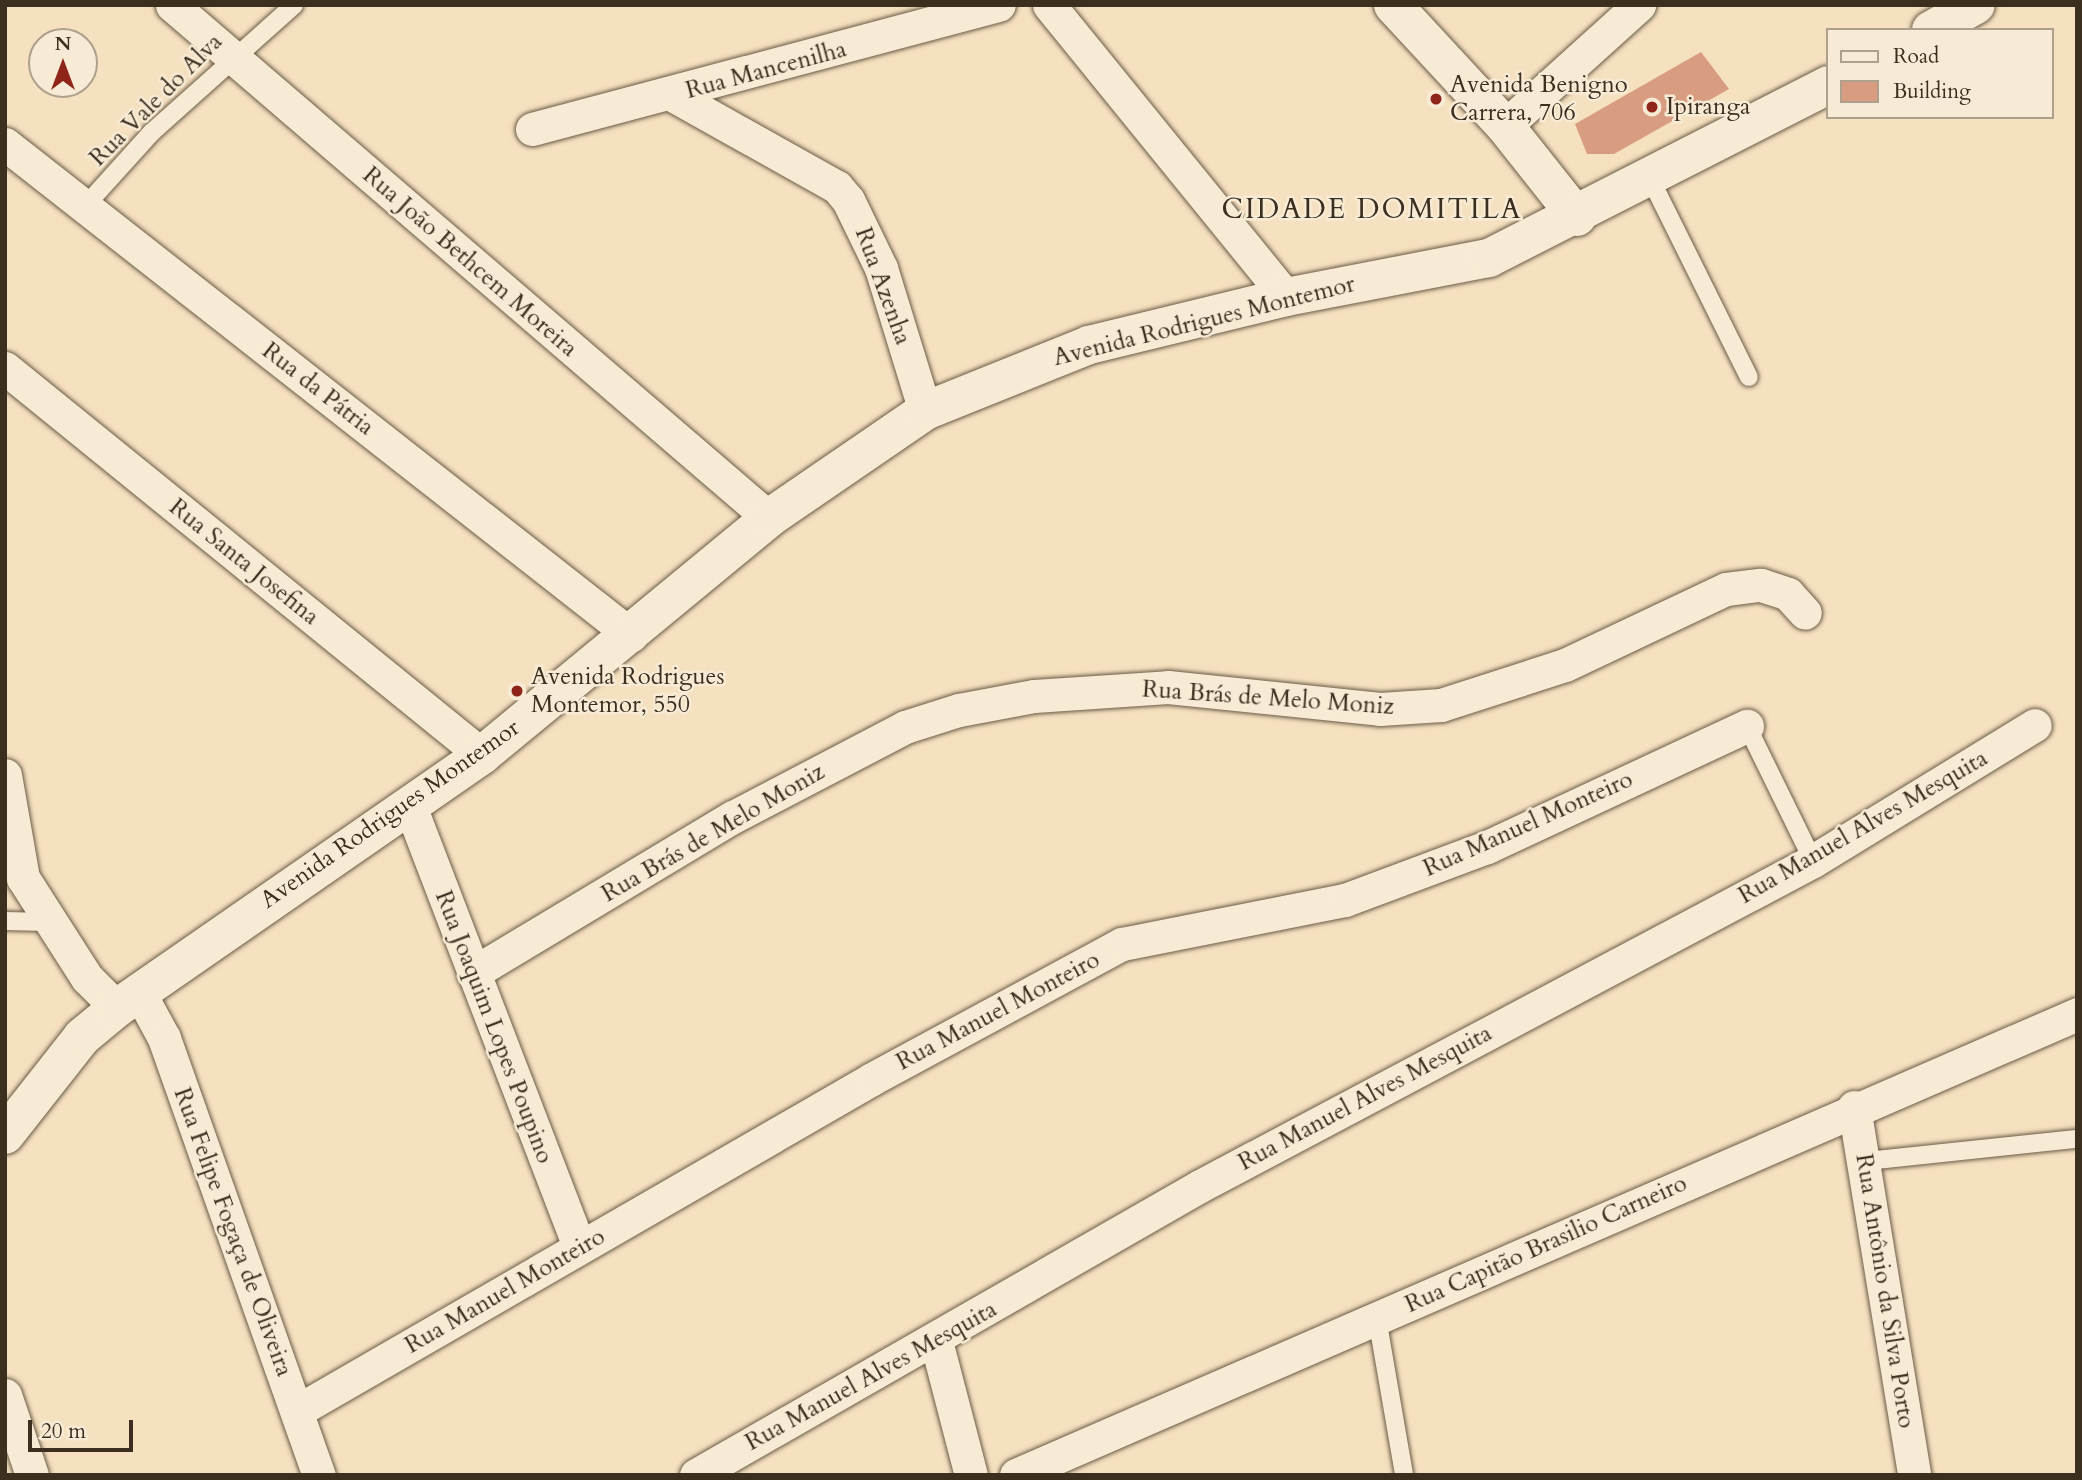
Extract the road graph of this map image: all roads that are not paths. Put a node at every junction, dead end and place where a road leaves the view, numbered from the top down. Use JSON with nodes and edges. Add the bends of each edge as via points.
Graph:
{"nodes":[{"id":1,"x":172,"y":5,"type":"edge"},
{"id":2,"x":295,"y":5,"type":"edge"},
{"id":3,"x":999,"y":5,"type":"edge"},
{"id":4,"x":1049,"y":5,"type":"edge"},
{"id":5,"x":1394,"y":5,"type":"edge"},
{"id":6,"x":1639,"y":5,"type":"edge"},
{"id":7,"x":1976,"y":5,"type":"edge"},
{"id":8,"x":1935,"y":28,"type":"edge"},
{"id":9,"x":231,"y":58,"type":"junction"},
{"id":10,"x":1826,"y":86,"type":"edge"},
{"id":11,"x":671,"y":94,"type":"junction"},
{"id":12,"x":1505,"y":126,"type":"junction"},
{"id":13,"x":532,"y":129,"type":"dead end"},
{"id":14,"x":5,"y":144,"type":"edge"},
{"id":15,"x":1651,"y":180,"type":"junction"},
{"id":16,"x":86,"y":205,"type":"junction"},
{"id":17,"x":1577,"y":217,"type":"junction"},
{"id":18,"x":1286,"y":296,"type":"junction"},
{"id":19,"x":5,"y":368,"type":"edge"},
{"id":20,"x":1749,"y":377,"type":"dead end"},
{"id":21,"x":925,"y":411,"type":"junction"},
{"id":22,"x":769,"y":518,"type":"junction"},
{"id":23,"x":1805,"y":613,"type":"dead end"},
{"id":24,"x":631,"y":635,"type":"junction"},
{"id":25,"x":2035,"y":725,"type":"dead end"},
{"id":26,"x":1747,"y":726,"type":"joint"},
{"id":27,"x":482,"y":755,"type":"junction"},
{"id":28,"x":5,"y":775,"type":"edge"},
{"id":29,"x":410,"y":806,"type":"junction"},
{"id":30,"x":1813,"y":861,"type":"junction"},
{"id":31,"x":5,"y":921,"type":"edge"},
{"id":32,"x":47,"y":922,"type":"junction"},
{"id":33,"x":473,"y":973,"type":"junction"},
{"id":34,"x":128,"y":1000,"type":"junction"},
{"id":35,"x":2077,"y":1014,"type":"edge"},
{"id":36,"x":1854,"y":1107,"type":"junction"},
{"id":37,"x":5,"y":1135,"type":"edge"},
{"id":38,"x":2077,"y":1139,"type":"edge"},
{"id":39,"x":1866,"y":1161,"type":"junction"},
{"id":40,"x":579,"y":1247,"type":"junction"},
{"id":41,"x":1377,"y":1318,"type":"junction"},
{"id":42,"x":936,"y":1341,"type":"junction"},
{"id":43,"x":5,"y":1395,"type":"edge"},
{"id":44,"x":297,"y":1411,"type":"junction"},
{"id":45,"x":32,"y":1475,"type":"edge"},
{"id":46,"x":319,"y":1475,"type":"edge"},
{"id":47,"x":696,"y":1475,"type":"edge"},
{"id":48,"x":971,"y":1475,"type":"edge"},
{"id":49,"x":1016,"y":1475,"type":"edge"},
{"id":50,"x":1404,"y":1475,"type":"edge"},
{"id":51,"x":1914,"y":1475,"type":"edge"}],
"edges":[{"from":1,"to":9,"type":"street","name":"Rua João Bethcem Moreira"},
{"from":2,"to":9,"type":"lane","name":"Rua Vale do Alva"},
{"from":3,"to":11,"type":"street","name":"Rua Mancenilha"},
{"from":4,"to":18,"type":"street"},
{"from":5,"to":12,"type":"street"},
{"from":6,"to":12,"type":"street"},
{"from":7,"to":8,"type":"street"},
{"from":9,"to":16,"type":"lane","name":"Rua Vale do Alva"},
{"from":9,"to":22,"type":"street","name":"Rua João Bethcem Moreira"},
{"from":10,"to":15,"type":"street","name":"Avenida Rodrigues Montemor"},
{"from":11,"to":13,"type":"street","name":"Rua Mancenilha"},
{"from":11,"to":21,"type":"street","name":"Rua Azenha","via":[[836,187],[848,200],[881,268]]},
{"from":12,"to":17,"type":"street"},
{"from":14,"to":16,"type":"street","name":"Rua da Pátria"},
{"from":15,"to":17,"type":"street","name":"Avenida Rodrigues Montemor"},
{"from":15,"to":20,"type":"lane"},
{"from":16,"to":24,"type":"street","name":"Rua da Pátria"},
{"from":17,"to":18,"type":"street","name":"Avenida Rodrigues Montemor","via":[[1489,258]]},
{"from":18,"to":21,"type":"street","name":"Avenida Rodrigues Montemor","via":[[1089,345]]},
{"from":19,"to":27,"type":"street","name":"Rua Santa Josefina"},
{"from":21,"to":22,"type":"street","name":"Avenida Rodrigues Montemor"},
{"from":22,"to":24,"type":"street","name":"Avenida Rodrigues Montemor"},
{"from":23,"to":33,"type":"street","name":"Rua Brás de Melo Moniz","via":[[1788,594],[1761,585],[1726,589],[1565,665],[1441,705],[1380,709],[1168,687],[1034,696],[959,710],[905,727],[733,817]]},
{"from":24,"to":27,"type":"street","name":"Avenida Rodrigues Montemor"},
{"from":25,"to":30,"type":"street","name":"Rua Manuel Alves Mesquita"},
{"from":26,"to":30,"type":"lane"},
{"from":26,"to":40,"type":"street","name":"Rua Manuel Monteiro","via":[[1487,847],[1345,900],[1122,944]]},
{"from":27,"to":29,"type":"street","name":"Avenida Rodrigues Montemor"},
{"from":28,"to":32,"type":"street","name":"Rua Felipe Fogaça de Oliveira","via":[[23,878]]},
{"from":29,"to":33,"type":"street","name":"Rua Joaquim Lopes Poupino"},
{"from":29,"to":34,"type":"street","name":"Avenida Rodrigues Montemor"},
{"from":30,"to":42,"type":"street","name":"Rua Manuel Alves Mesquita","via":[[1200,1186]]},
{"from":31,"to":32,"type":"lane"},
{"from":32,"to":34,"type":"street","name":"Rua Felipe Fogaça de Oliveira"},
{"from":33,"to":40,"type":"street","name":"Rua Joaquim Lopes Poupino"},
{"from":34,"to":37,"type":"street","name":"Avenida Rodrigues Montemor","via":[[82,1037]]},
{"from":34,"to":44,"type":"street","name":"Rua Felipe Fogaça de Oliveira","via":[[164,1038]]},
{"from":35,"to":36,"type":"street","name":"Rua Capitão Brasilio Carneiro"},
{"from":36,"to":39,"type":"street","name":"Rua Antônio da Silva Porto"},
{"from":36,"to":41,"type":"street","name":"Rua Capitão Brasilio Carneiro"},
{"from":38,"to":39,"type":"lane"},
{"from":39,"to":51,"type":"street","name":"Rua Antônio da Silva Porto"},
{"from":40,"to":44,"type":"street","name":"Rua Manuel Monteiro"},
{"from":41,"to":49,"type":"street","name":"Rua Capitão Brasilio Carneiro"},
{"from":41,"to":50,"type":"lane"},
{"from":42,"to":47,"type":"street","name":"Rua Manuel Alves Mesquita"},
{"from":42,"to":48,"type":"street"},
{"from":43,"to":45,"type":"street"},
{"from":44,"to":46,"type":"street","name":"Rua Felipe Fogaça de Oliveira"}]}
